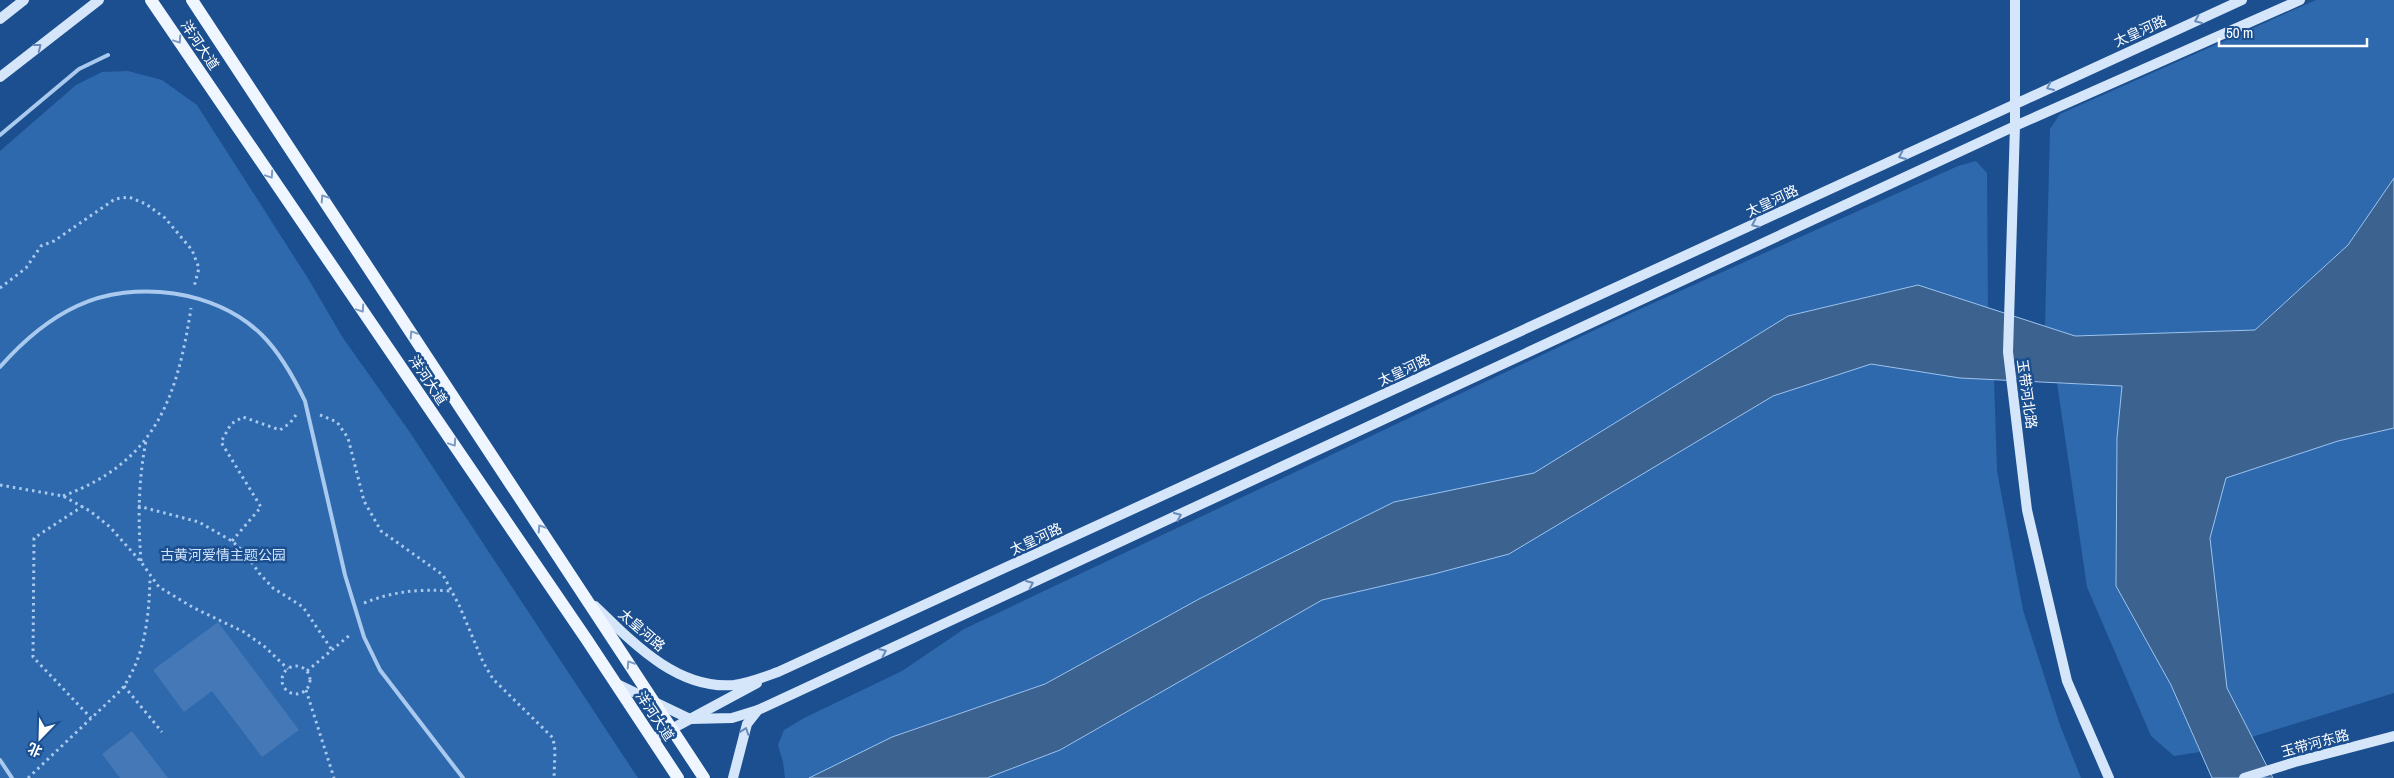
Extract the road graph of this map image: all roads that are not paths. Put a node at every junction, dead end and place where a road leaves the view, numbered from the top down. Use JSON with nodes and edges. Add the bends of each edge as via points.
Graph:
{"nodes":[{"id":1,"x":24,"y":0,"type":"edge"},
{"id":2,"x":99,"y":0,"type":"edge"},
{"id":3,"x":151,"y":0,"type":"edge"},
{"id":4,"x":192,"y":0,"type":"edge"},
{"id":5,"x":2014,"y":0,"type":"edge"},
{"id":6,"x":2242,"y":0,"type":"edge"},
{"id":7,"x":2300,"y":0,"type":"edge"},
{"id":8,"x":0,"y":19,"type":"edge"},
{"id":9,"x":108,"y":55,"type":"dead end"},
{"id":10,"x":0,"y":78,"type":"edge"},
{"id":11,"x":2015,"y":103,"type":"junction"},
{"id":12,"x":2015,"y":126,"type":"junction"},
{"id":13,"x":0,"y":135,"type":"edge"},
{"id":14,"x":0,"y":366,"type":"edge"},
{"id":15,"x":588,"y":599,"type":"junction"},
{"id":16,"x":778,"y":672,"type":"junction"},
{"id":17,"x":616,"y":684,"type":"junction"},
{"id":18,"x":658,"y":705,"type":"junction"},
{"id":19,"x":758,"y":710,"type":"junction"},
{"id":20,"x":690,"y":719,"type":"junction"},
{"id":21,"x":673,"y":729,"type":"junction"},
{"id":22,"x":2394,"y":736,"type":"edge"},
{"id":23,"x":653,"y":739,"type":"junction"},
{"id":24,"x":0,"y":760,"type":"edge"},
{"id":25,"x":12,"y":778,"type":"edge"},
{"id":26,"x":463,"y":778,"type":"edge"},
{"id":27,"x":678,"y":778,"type":"edge"},
{"id":28,"x":704,"y":778,"type":"edge"},
{"id":29,"x":733,"y":778,"type":"edge"},
{"id":30,"x":2109,"y":778,"type":"edge"},
{"id":31,"x":2244,"y":778,"type":"edge"}],
"edges":[{"from":1,"to":8,"type":"street"},
{"from":10,"to":2,"type":"street","one_way":true},
{"from":3,"to":17,"type":"main road","name":"洋河大道","one_way":true},
{"from":15,"to":4,"type":"main road","name":"洋河大道","one_way":true},
{"from":5,"to":11,"type":"street","name":"玉带河北路"},
{"from":6,"to":11,"type":"street","name":"太皇河路","one_way":true},
{"from":7,"to":12,"type":"street"},
{"from":9,"to":13,"type":"lane","via":[[79,69]]},
{"from":11,"to":12,"type":"street","name":"玉带河北路"},
{"from":11,"to":16,"type":"street","name":"太皇河路","one_way":true},
{"from":19,"to":12,"type":"street","one_way":true},
{"from":12,"to":30,"type":"street","name":"玉带河北路","via":[[2008,352],[2027,510],[2067,681]]},
{"from":14,"to":26,"type":"lane","via":[[45,324],[77,306],[105,296],[141,293],[192,296],[248,324],[262,336],[294,377],[305,401],[360,625],[380,670]]},
{"from":15,"to":16,"type":"street","name":"太皇河路","via":[[644,653],[689,677],[715,685],[734,685]]},
{"from":18,"to":15,"type":"main road","name":"洋河大道","one_way":true},
{"from":16,"to":20,"type":"street"},
{"from":17,"to":18,"type":"street"},
{"from":17,"to":23,"type":"main road","name":"洋河大道"},
{"from":18,"to":20,"type":"street"},
{"from":18,"to":21,"type":"main road","name":"洋河大道"},
{"from":19,"to":20,"type":"street","via":[[732,718]]},
{"from":29,"to":19,"type":"street","one_way":true,"via":[[747,724]]},
{"from":20,"to":21,"type":"street"},
{"from":21,"to":23,"type":"street"},
{"from":21,"to":28,"type":"main road","name":"洋河大道"},
{"from":22,"to":31,"type":"street","name":"玉带河东路"},
{"from":23,"to":27,"type":"main road","name":"洋河大道"},
{"from":24,"to":25,"type":"lane"}]}
